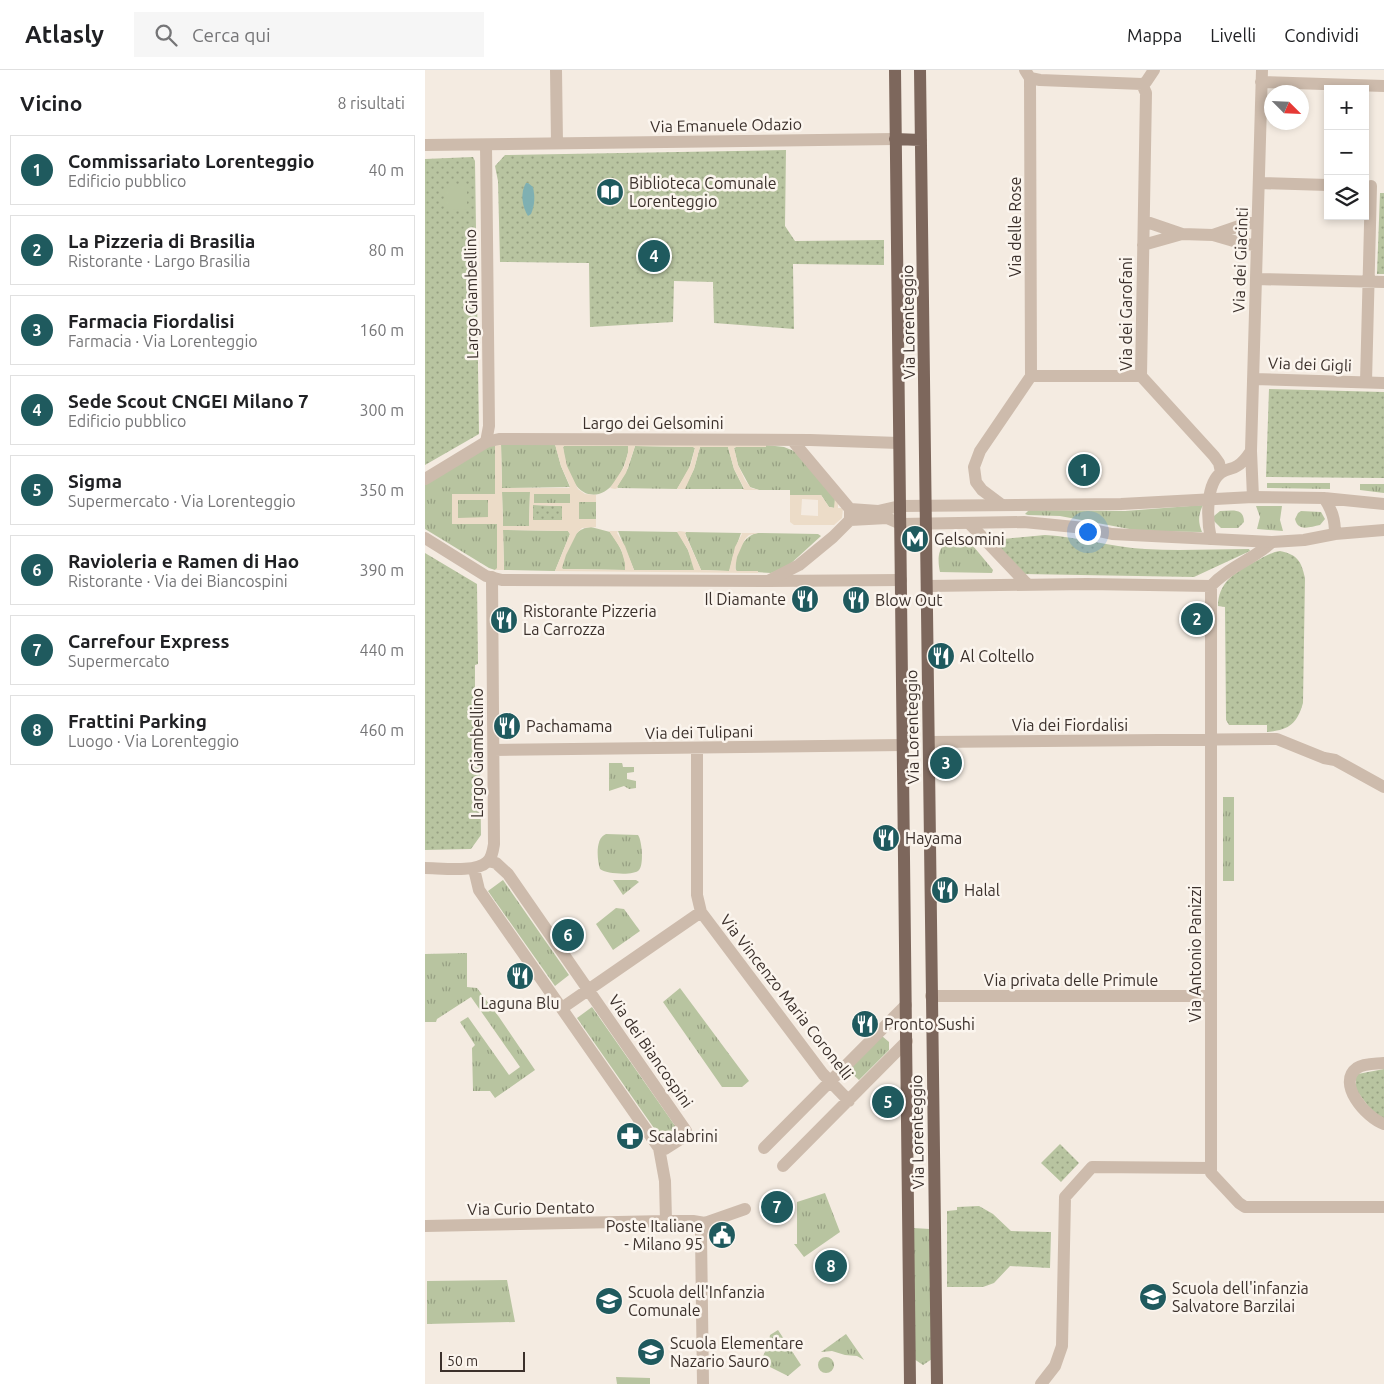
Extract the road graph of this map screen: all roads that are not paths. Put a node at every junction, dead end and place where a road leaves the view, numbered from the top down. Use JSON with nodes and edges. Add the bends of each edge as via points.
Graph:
{"nodes":[{"id":1,"x":556,"y":70,"type":"edge"},
{"id":2,"x":895,"y":70,"type":"edge"},
{"id":3,"x":920,"y":70,"type":"edge"},
{"id":4,"x":1154,"y":70,"type":"edge"},
{"id":5,"x":1028,"y":74,"type":"edge"},
{"id":6,"x":1262,"y":76,"type":"edge"},
{"id":7,"x":1142,"y":84,"type":"junction"},
{"id":8,"x":1384,"y":86,"type":"edge"},
{"id":9,"x":895,"y":140,"type":"junction"},
{"id":10,"x":921,"y":140,"type":"junction"},
{"id":11,"x":557,"y":143,"type":"junction"},
{"id":12,"x":486,"y":145,"type":"junction"},
{"id":13,"x":425,"y":146,"type":"edge"},
{"id":14,"x":1259,"y":183,"type":"junction"},
{"id":15,"x":1324,"y":185,"type":"edge"},
{"id":16,"x":1374,"y":186,"type":"edge"},
{"id":17,"x":1144,"y":221,"type":"junction"},
{"id":18,"x":1257,"y":222,"type":"junction"},
{"id":19,"x":1181,"y":234,"type":"junction"},
{"id":20,"x":1213,"y":235,"type":"junction"},
{"id":21,"x":1143,"y":245,"type":"junction"},
{"id":22,"x":1257,"y":245,"type":"junction"},
{"id":23,"x":1256,"y":279,"type":"junction"},
{"id":24,"x":1369,"y":282,"type":"junction"},
{"id":25,"x":1384,"y":282,"type":"edge"},
{"id":26,"x":1031,"y":376,"type":"junction"},
{"id":27,"x":1141,"y":376,"type":"junction"},
{"id":28,"x":1253,"y":379,"type":"junction"},
{"id":29,"x":1366,"y":382,"type":"junction"},
{"id":30,"x":1384,"y":383,"type":"edge"},
{"id":31,"x":792,"y":440,"type":"junction"},
{"id":32,"x":486,"y":442,"type":"junction"},
{"id":33,"x":899,"y":443,"type":"junction"},
{"id":34,"x":1251,"y":452,"type":"junction"},
{"id":35,"x":1221,"y":472,"type":"junction"},
{"id":36,"x":428,"y":476,"type":"edge"},
{"id":37,"x":1253,"y":496,"type":"junction"},
{"id":38,"x":1324,"y":498,"type":"junction"},
{"id":39,"x":1210,"y":499,"type":"junction"},
{"id":40,"x":1029,"y":504,"type":"junction"},
{"id":41,"x":1384,"y":504,"type":"edge"},
{"id":42,"x":1002,"y":505,"type":"junction"},
{"id":43,"x":901,"y":506,"type":"junction"},
{"id":44,"x":927,"y":506,"type":"junction"},
{"id":45,"x":850,"y":514,"type":"junction"},
{"id":46,"x":969,"y":522,"type":"junction"},
{"id":47,"x":1024,"y":522,"type":"junction"},
{"id":48,"x":901,"y":524,"type":"junction"},
{"id":49,"x":927,"y":524,"type":"junction"},
{"id":50,"x":1384,"y":530,"type":"edge"},
{"id":51,"x":1335,"y":534,"type":"junction"},
{"id":52,"x":1211,"y":539,"type":"junction"},
{"id":53,"x":426,"y":540,"type":"edge"},
{"id":54,"x":1272,"y":542,"type":"junction"},
{"id":55,"x":491,"y":577,"type":"junction"},
{"id":56,"x":901,"y":580,"type":"junction"},
{"id":57,"x":768,"y":581,"type":"junction"},
{"id":58,"x":1028,"y":585,"type":"junction"},
{"id":59,"x":927,"y":586,"type":"junction"},
{"id":60,"x":1211,"y":586,"type":"junction"},
{"id":61,"x":1212,"y":740,"type":"junction"},
{"id":62,"x":929,"y":742,"type":"junction"},
{"id":63,"x":903,"y":745,"type":"junction"},
{"id":64,"x":697,"y":749,"type":"junction"},
{"id":65,"x":494,"y":750,"type":"junction"},
{"id":66,"x":1384,"y":787,"type":"edge"},
{"id":67,"x":488,"y":862,"type":"junction"},
{"id":68,"x":425,"y":868,"type":"edge"},
{"id":69,"x":474,"y":869,"type":"junction"},
{"id":70,"x":701,"y":912,"type":"junction"},
{"id":71,"x":589,"y":989,"type":"junction"},
{"id":72,"x":931,"y":996,"type":"junction"},
{"id":73,"x":1211,"y":996,"type":"junction"},
{"id":74,"x":906,"y":1005,"type":"junction"},
{"id":75,"x":562,"y":1008,"type":"junction"},
{"id":76,"x":907,"y":1041,"type":"junction"},
{"id":77,"x":1384,"y":1063,"type":"edge"},
{"id":78,"x":831,"y":1081,"type":"junction"},
{"id":79,"x":849,"y":1101,"type":"junction"},
{"id":80,"x":1384,"y":1124,"type":"edge"},
{"id":81,"x":659,"y":1148,"type":"junction"},
{"id":82,"x":764,"y":1148,"type":"dead end"},
{"id":83,"x":783,"y":1166,"type":"dead end"},
{"id":84,"x":1210,"y":1168,"type":"junction"},
{"id":85,"x":1384,"y":1207,"type":"edge"},
{"id":86,"x":745,"y":1209,"type":"dead end"},
{"id":87,"x":666,"y":1221,"type":"junction"},
{"id":88,"x":705,"y":1223,"type":"junction"},
{"id":89,"x":425,"y":1226,"type":"edge"},
{"id":90,"x":703,"y":1384,"type":"edge"},
{"id":91,"x":911,"y":1384,"type":"edge"},
{"id":92,"x":937,"y":1384,"type":"edge"},
{"id":93,"x":1041,"y":1384,"type":"edge"}],
"edges":[{"from":1,"to":11,"type":"street"},
{"from":2,"to":9,"type":"main road","name":"Via Lorenteggio"},
{"from":3,"to":10,"type":"main road","name":"Via Lorenteggio"},
{"from":4,"to":7,"type":"street"},
{"from":5,"to":7,"type":"street","name":"Via delle Rose"},
{"from":5,"to":26,"type":"street","name":"Via delle Rose"},
{"from":6,"to":8,"type":"street"},
{"from":6,"to":14,"type":"street","name":"Via dei Giacinti"},
{"from":7,"to":17,"type":"street","name":"Via dei Garofani","via":[[1146,93]]},
{"from":9,"to":10,"type":"main road"},
{"from":9,"to":11,"type":"street","name":"Via Emanuele Odazio"},
{"from":9,"to":33,"type":"main road","name":"Via Lorenteggio"},
{"from":10,"to":44,"type":"main road","name":"Via Lorenteggio"},
{"from":11,"to":12,"type":"street"},
{"from":12,"to":13,"type":"street"},
{"from":12,"to":32,"type":"street","name":"Largo Giambellino","via":[[489,426]]},
{"from":14,"to":15,"type":"street"},
{"from":14,"to":18,"type":"street","name":"Via dei Giacinti"},
{"from":16,"to":24,"type":"street","name":"Via dei Gigli"},
{"from":17,"to":19,"type":"street","name":"Via dei Garofani"},
{"from":17,"to":21,"type":"street","name":"Via dei Garofani"},
{"from":18,"to":20,"type":"street","name":"Via dei Garofani"},
{"from":18,"to":22,"type":"street","name":"Via dei Giacinti"},
{"from":19,"to":20,"type":"street","name":"Via dei Garofani"},
{"from":19,"to":21,"type":"street","name":"Via dei Garofani"},
{"from":20,"to":22,"type":"street","name":"Via dei Garofani"},
{"from":21,"to":27,"type":"street","name":"Via dei Garofani"},
{"from":22,"to":23,"type":"street","name":"Via dei Giacinti"},
{"from":23,"to":24,"type":"street"},
{"from":23,"to":28,"type":"street","name":"Via dei Giacinti"},
{"from":24,"to":25,"type":"street"},
{"from":24,"to":29,"type":"street","name":"Via dei Gigli"},
{"from":26,"to":27,"type":"street"},
{"from":26,"to":42,"type":"street","via":[[980,451],[974,467],[976,482]]},
{"from":27,"to":35,"type":"street","name":"Via dei Garofani","via":[[1214,456]]},
{"from":28,"to":29,"type":"street","name":"Via dei Gigli"},
{"from":28,"to":34,"type":"street","name":"Via dei Giacinti"},
{"from":29,"to":30,"type":"street","name":"Via dei Gigli"},
{"from":31,"to":32,"type":"street","name":"Largo dei Gelsomini","via":[[499,439]]},
{"from":31,"to":33,"type":"street","name":"Largo dei Gelsomini"},
{"from":31,"to":45,"type":"street"},
{"from":32,"to":36,"type":"street","name":"Largo dei Gelsomini"},
{"from":33,"to":43,"type":"main road","name":"Via Lorenteggio"},
{"from":34,"to":35,"type":"street","via":[[1239,465]]},
{"from":34,"to":37,"type":"street","name":"Via dei Giacinti"},
{"from":35,"to":39,"type":"street","via":[[1213,484]]},
{"from":37,"to":38,"type":"street"},
{"from":37,"to":39,"type":"street"},
{"from":38,"to":41,"type":"street"},
{"from":38,"to":51,"type":"street","via":[[1332,510]]},
{"from":39,"to":40,"type":"street","via":[[1121,504]]},
{"from":39,"to":52,"type":"street","via":[[1208,524]]},
{"from":40,"to":42,"type":"street"},
{"from":40,"to":47,"type":"street","via":[[1022,515]]},
{"from":42,"to":44,"type":"street"},
{"from":43,"to":44,"type":"street"},
{"from":43,"to":45,"type":"street"},
{"from":43,"to":48,"type":"main road","name":"Via Lorenteggio"},
{"from":44,"to":49,"type":"main road","name":"Via Lorenteggio"},
{"from":45,"to":48,"type":"street","via":[[887,518]]},
{"from":45,"to":57,"type":"street","via":[[833,537],[799,565]]},
{"from":46,"to":47,"type":"street"},
{"from":46,"to":49,"type":"street"},
{"from":46,"to":58,"type":"street"},
{"from":47,"to":52,"type":"street","via":[[1112,534]]},
{"from":48,"to":49,"type":"street"},
{"from":48,"to":56,"type":"main road","name":"Via Lorenteggio"},
{"from":49,"to":59,"type":"main road","name":"Via Lorenteggio"},
{"from":50,"to":51,"type":"street"},
{"from":51,"to":54,"type":"street"},
{"from":52,"to":54,"type":"street"},
{"from":53,"to":55,"type":"street"},
{"from":54,"to":60,"type":"street"},
{"from":55,"to":57,"type":"street","via":[[502,580]]},
{"from":55,"to":65,"type":"street","name":"Largo Giambellino"},
{"from":56,"to":57,"type":"street"},
{"from":56,"to":63,"type":"main road","name":"Via Lorenteggio"},
{"from":58,"to":59,"type":"street"},
{"from":58,"to":60,"type":"street"},
{"from":59,"to":62,"type":"main road","name":"Via Lorenteggio"},
{"from":60,"to":61,"type":"street","name":"Via Antonio Panizzi"},
{"from":61,"to":62,"type":"street","name":"Via dei Fiordalisi"},
{"from":61,"to":66,"type":"street","name":"Via dei Fiordalisi","via":[[1277,739],[1335,760]]},
{"from":61,"to":73,"type":"street","name":"Via Antonio Panizzi"},
{"from":62,"to":72,"type":"main road","name":"Via Lorenteggio"},
{"from":63,"to":64,"type":"street","name":"Via dei Tulipani"},
{"from":63,"to":74,"type":"main road","name":"Via Lorenteggio"},
{"from":64,"to":65,"type":"street","name":"Via dei Tulipani"},
{"from":64,"to":70,"type":"street","via":[[697,894]]},
{"from":65,"to":67,"type":"street","name":"Largo Giambellino","via":[[494,844]]},
{"from":67,"to":69,"type":"street"},
{"from":67,"to":71,"type":"street","name":"Via dei Biancospini","via":[[503,868]]},
{"from":68,"to":69,"type":"street"},
{"from":69,"to":75,"type":"street","via":[[479,890]]},
{"from":70,"to":71,"type":"street"},
{"from":70,"to":78,"type":"street","name":"Via Vincenzo Maria Coronelli"},
{"from":71,"to":75,"type":"street","name":"Via dei Biancospini"},
{"from":71,"to":81,"type":"street","name":"Via dei Biancospini","via":[[686,1131],[687,1135],[665,1149]]},
{"from":72,"to":73,"type":"street","name":"Via privata delle Primule"},
{"from":72,"to":92,"type":"main road","name":"Via Lorenteggio"},
{"from":73,"to":84,"type":"street","name":"Via Antonio Panizzi"},
{"from":74,"to":76,"type":"main road","name":"Via Lorenteggio"},
{"from":74,"to":78,"type":"street"},
{"from":75,"to":81,"type":"street"},
{"from":76,"to":79,"type":"street"},
{"from":76,"to":91,"type":"main road","name":"Via Lorenteggio"},
{"from":77,"to":80,"type":"street","via":[[1359,1066],[1351,1074],[1350,1085],[1363,1110]]},
{"from":78,"to":79,"type":"street","name":"Via Vincenzo Maria Coronelli"},
{"from":78,"to":82,"type":"street"},
{"from":79,"to":83,"type":"street"},
{"from":81,"to":87,"type":"street","via":[[665,1181]]},
{"from":84,"to":85,"type":"street","via":[[1211,1173],[1245,1208]]},
{"from":84,"to":93,"type":"street","via":[[1092,1167],[1065,1197],[1064,1337],[1055,1366]]},
{"from":86,"to":88,"type":"street"},
{"from":87,"to":88,"type":"street","name":"Via Curio Dentato"},
{"from":87,"to":89,"type":"street","name":"Via Curio Dentato"},
{"from":88,"to":90,"type":"street","via":[[701,1234]]}]}
